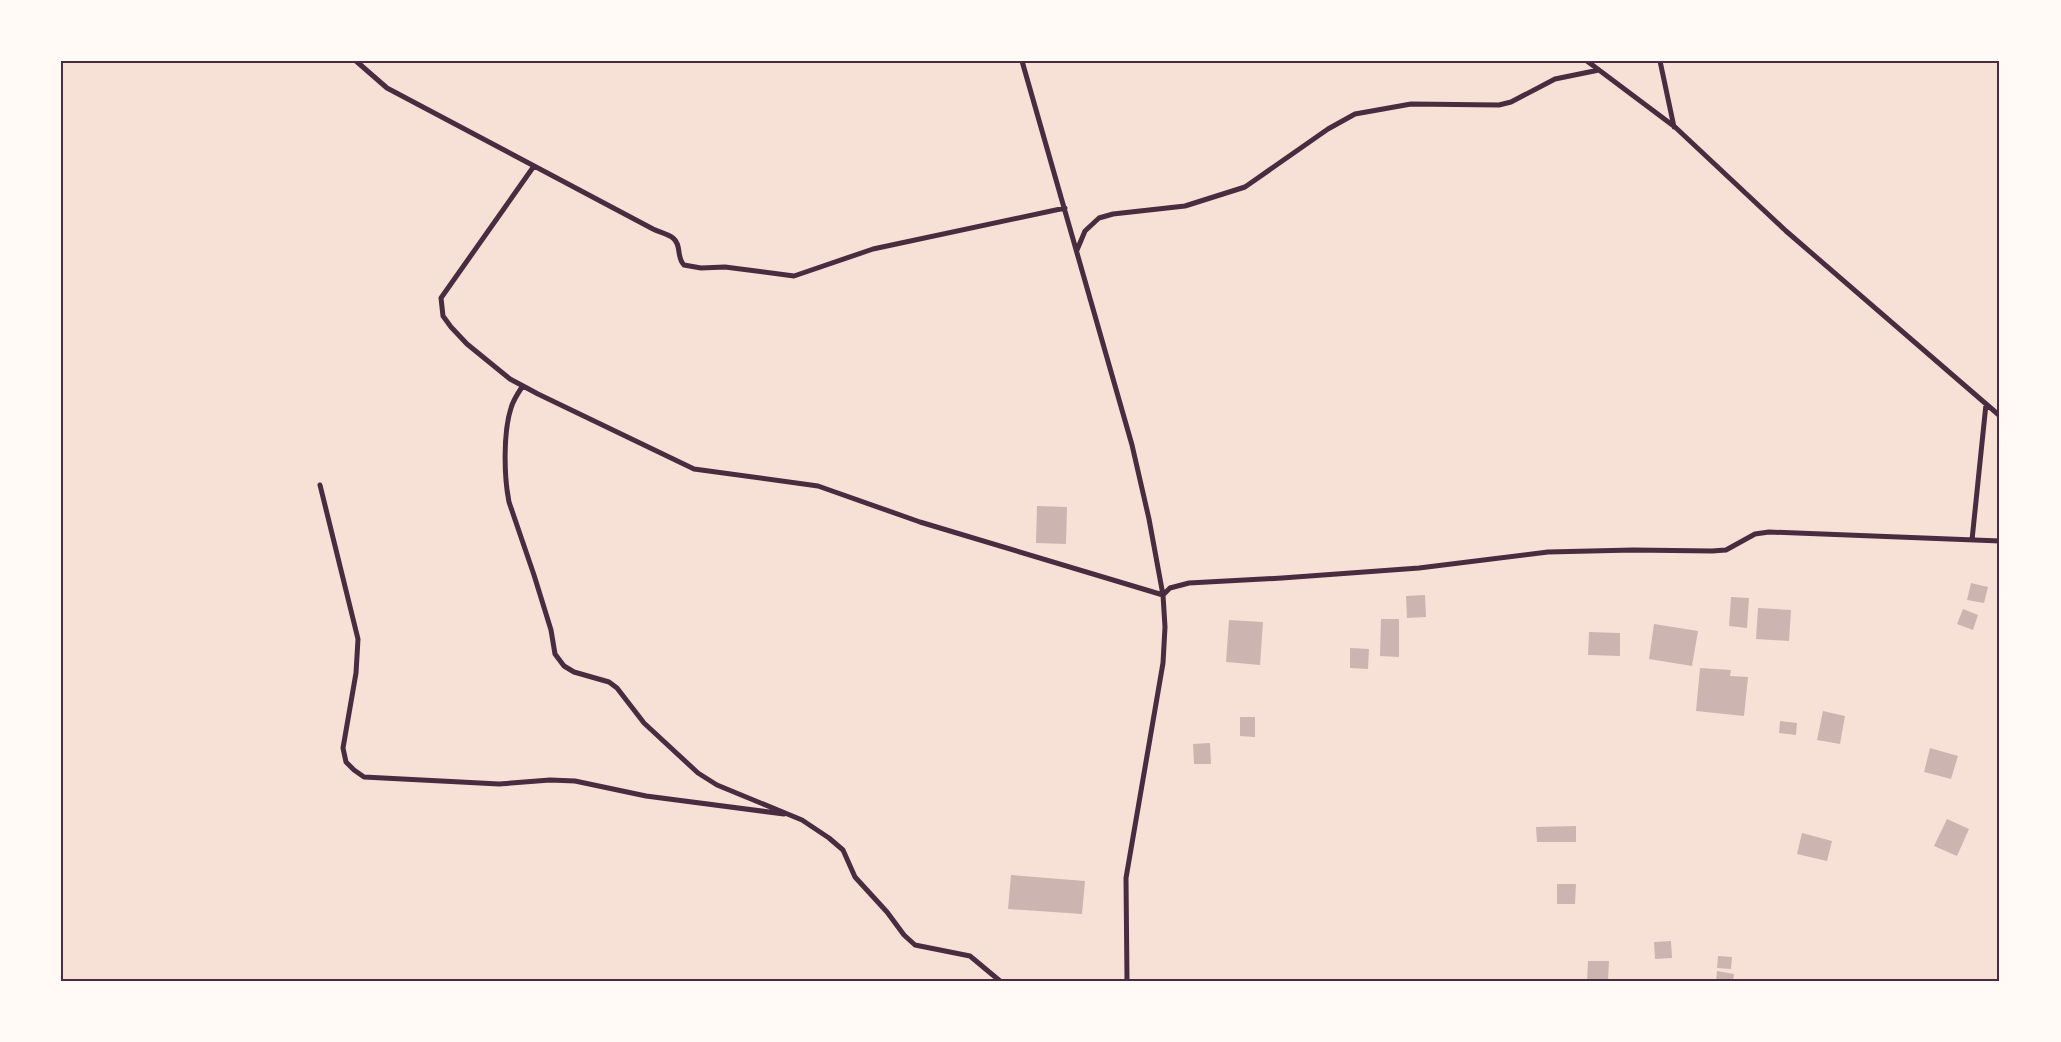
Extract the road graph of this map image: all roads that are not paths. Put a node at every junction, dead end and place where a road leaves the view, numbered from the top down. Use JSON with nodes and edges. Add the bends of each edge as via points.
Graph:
{"nodes":[{"id":1,"x":356,"y":61,"type":"edge"},
{"id":2,"x":1022,"y":61,"type":"edge"},
{"id":3,"x":1587,"y":61,"type":"edge"},
{"id":4,"x":1660,"y":61,"type":"edge"},
{"id":5,"x":1599,"y":70,"type":"junction"},
{"id":6,"x":1675,"y":127,"type":"junction"},
{"id":7,"x":534,"y":166,"type":"junction"},
{"id":8,"x":1065,"y":208,"type":"junction"},
{"id":9,"x":1077,"y":250,"type":"junction"},
{"id":10,"x":522,"y":387,"type":"junction"},
{"id":11,"x":1986,"y":404,"type":"junction"},
{"id":12,"x":2000,"y":416,"type":"edge"},
{"id":13,"x":320,"y":485,"type":"dead end"},
{"id":14,"x":1972,"y":540,"type":"junction"},
{"id":15,"x":2000,"y":541,"type":"edge"},
{"id":16,"x":1163,"y":595,"type":"junction"},
{"id":17,"x":791,"y":814,"type":"junction"},
{"id":18,"x":1000,"y":981,"type":"edge"},
{"id":19,"x":1127,"y":981,"type":"edge"}],
"edges":[{"from":1,"to":7,"type":"street","via":[[387,88]]},
{"from":2,"to":8,"type":"street"},
{"from":3,"to":5,"type":"street"},
{"from":4,"to":6,"type":"street"},
{"from":5,"to":6,"type":"street"},
{"from":5,"to":9,"type":"street","via":[[1555,78],[1511,102],[1499,105],[1411,104],[1354,114],[1245,187],[1186,206],[1099,218],[1085,231]]},
{"from":6,"to":11,"type":"street","via":[[1786,231]]},
{"from":7,"to":8,"type":"street","via":[[671,237],[678,246],[684,265],[794,276],[873,249]]},
{"from":7,"to":10,"type":"street","via":[[440,298],[444,316],[451,327]]},
{"from":8,"to":9,"type":"street"},
{"from":9,"to":16,"type":"street","via":[[1132,445]]},
{"from":10,"to":16,"type":"street","via":[[694,469],[818,486],[920,522]]},
{"from":10,"to":17,"type":"street","via":[[511,407],[505,482],[551,630],[555,654],[564,666],[574,672],[618,688],[644,723],[698,774],[717,785]]},
{"from":11,"to":12,"type":"street"},
{"from":11,"to":14,"type":"street"},
{"from":13,"to":17,"type":"street","via":[[358,640],[343,748],[346,762],[364,777],[499,784],[575,781],[646,796]]},
{"from":14,"to":15,"type":"street"},
{"from":14,"to":16,"type":"street","via":[[1769,532],[1755,534],[1726,550],[1548,552],[1419,568],[1189,583],[1170,588]]},
{"from":16,"to":19,"type":"street","via":[[1164,663],[1126,878]]},
{"from":17,"to":18,"type":"street","via":[[843,850],[855,877],[915,944],[970,956]]}]}
